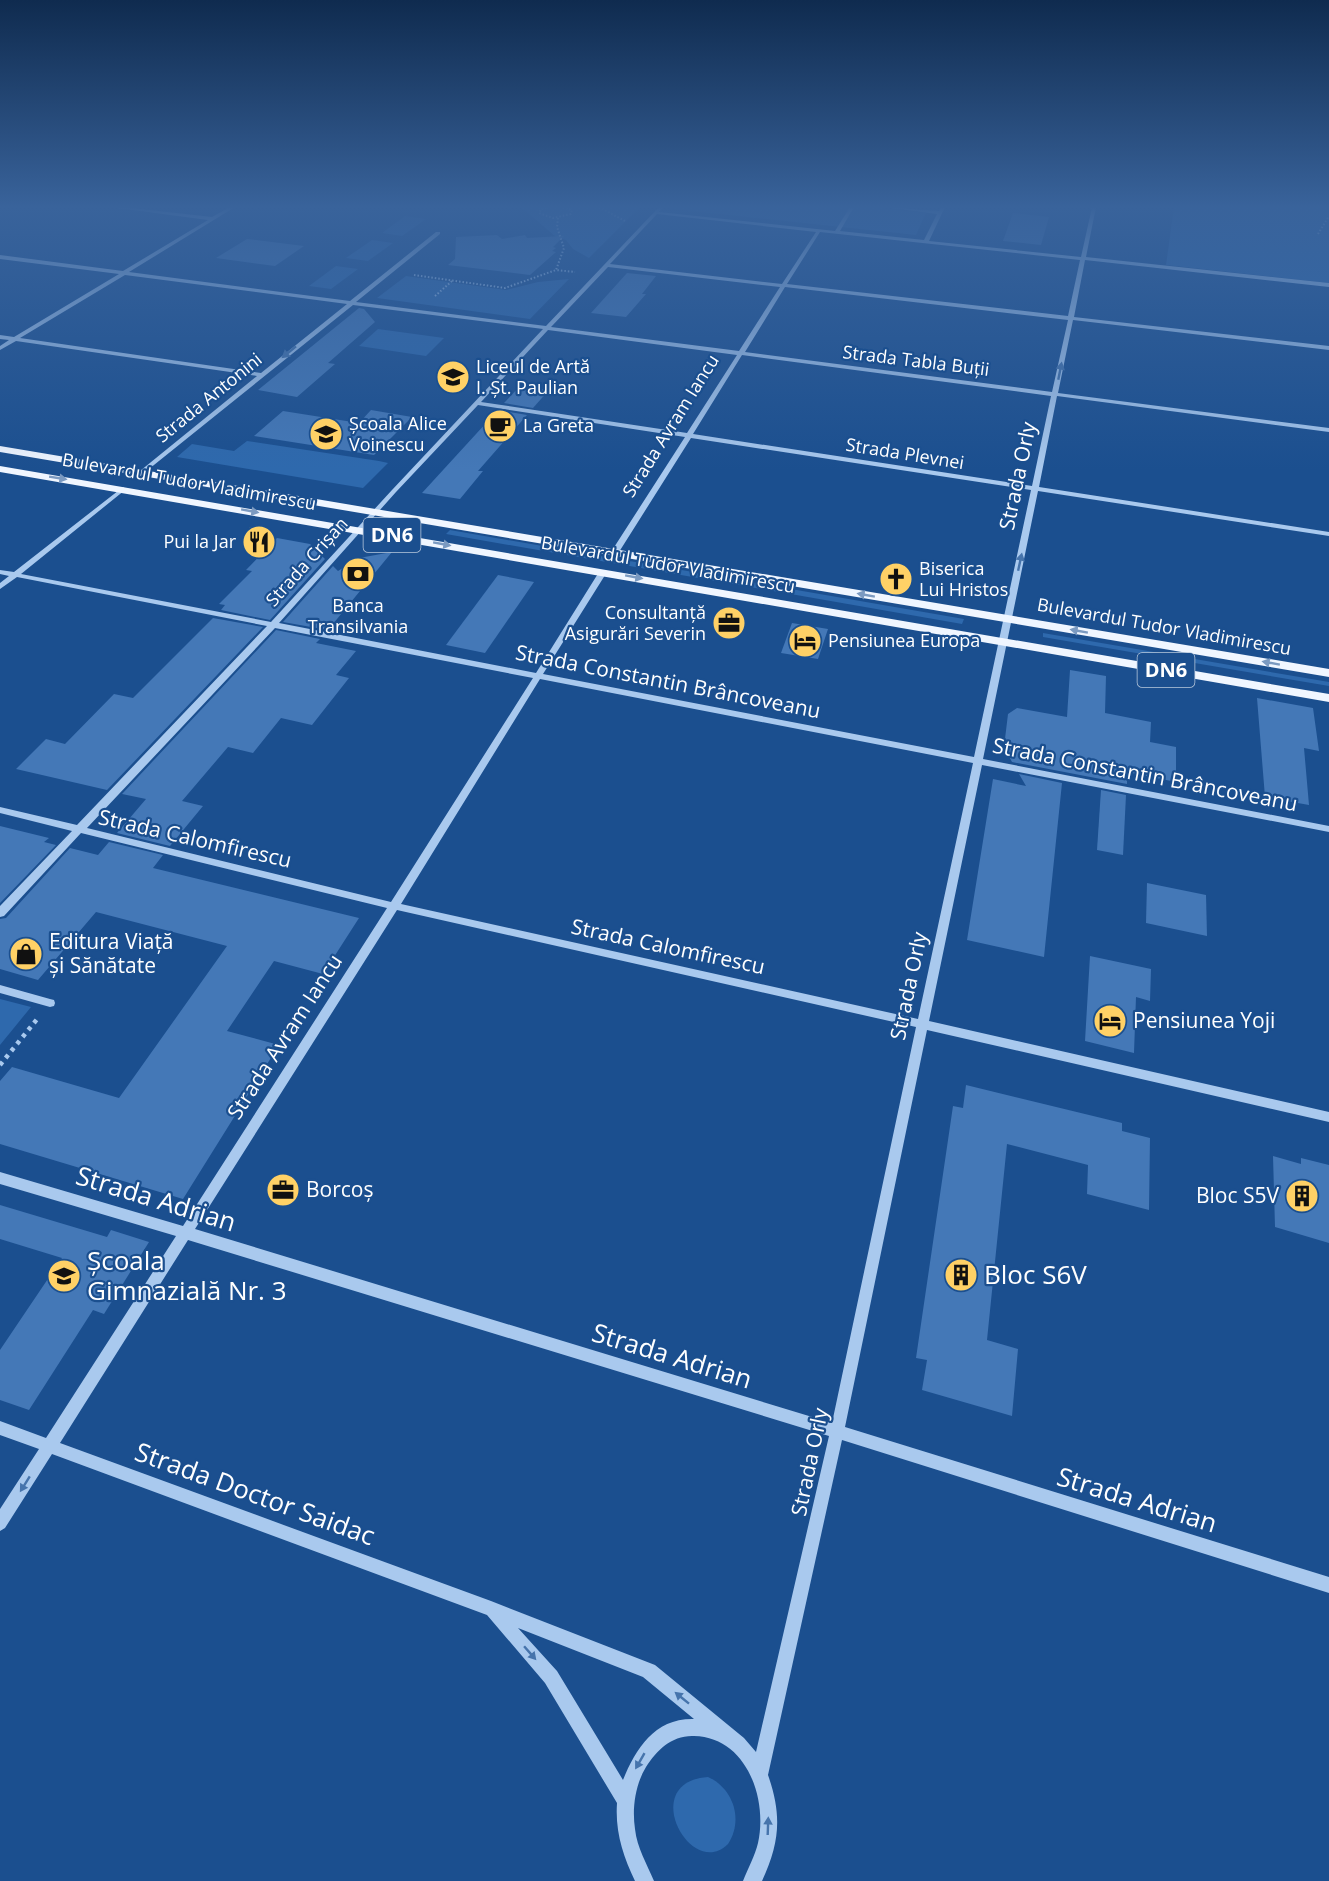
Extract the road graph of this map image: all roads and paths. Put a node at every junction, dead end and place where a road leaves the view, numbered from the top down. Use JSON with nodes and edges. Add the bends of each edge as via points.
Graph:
{"nodes":[{"id":1,"x":87,"y":295,"type":"edge"},
{"id":2,"x":288,"y":295,"type":"edge"},
{"id":3,"x":360,"y":295,"type":"edge"},
{"id":4,"x":577,"y":295,"type":"edge"},
{"id":5,"x":778,"y":295,"type":"edge"},
{"id":6,"x":860,"y":295,"type":"edge"},
{"id":7,"x":1075,"y":295,"type":"edge"},
{"id":8,"x":350,"y":303,"type":"junction"},
{"id":9,"x":1070,"y":319,"type":"junction"},
{"id":10,"x":546,"y":328,"type":"junction"},
{"id":11,"x":0,"y":337,"type":"edge"},
{"id":12,"x":15,"y":339,"type":"junction"},
{"id":13,"x":0,"y":348,"type":"edge"},
{"id":14,"x":1329,"y":348,"type":"edge"},
{"id":15,"x":740,"y":353,"type":"junction"},
{"id":16,"x":260,"y":375,"type":"junction"},
{"id":17,"x":1055,"y":394,"type":"junction"},
{"id":18,"x":476,"y":403,"type":"junction"},
{"id":19,"x":1329,"y":430,"type":"edge"},
{"id":20,"x":689,"y":436,"type":"junction"},
{"id":21,"x":0,"y":449,"type":"edge"},
{"id":22,"x":0,"y":469,"type":"edge"},
{"id":23,"x":142,"y":472,"type":"junction"},
{"id":24,"x":123,"y":489,"type":"junction"},
{"id":25,"x":1035,"y":489,"type":"junction"},
{"id":26,"x":374,"y":512,"type":"junction"},
{"id":27,"x":358,"y":530,"type":"junction"},
{"id":28,"x":1329,"y":534,"type":"edge"},
{"id":29,"x":615,"y":552,"type":"junction"},
{"id":30,"x":0,"y":572,"type":"edge"},
{"id":31,"x":603,"y":572,"type":"junction"},
{"id":32,"x":15,"y":575,"type":"junction"},
{"id":33,"x":0,"y":587,"type":"edge"},
{"id":34,"x":1008,"y":619,"type":"junction"},
{"id":35,"x":272,"y":626,"type":"junction"},
{"id":36,"x":1004,"y":642,"type":"junction"},
{"id":37,"x":1329,"y":673,"type":"edge"},
{"id":38,"x":539,"y":675,"type":"junction"},
{"id":39,"x":1329,"y":698,"type":"edge"},
{"id":40,"x":977,"y":760,"type":"junction"},
{"id":41,"x":0,"y":810,"type":"edge"},
{"id":42,"x":1329,"y":829,"type":"edge"},
{"id":43,"x":78,"y":831,"type":"junction"},
{"id":44,"x":394,"y":906,"type":"junction"},
{"id":45,"x":0,"y":913,"type":"edge"},
{"id":46,"x":0,"y":989,"type":"edge"},
{"id":47,"x":50,"y":1003,"type":"joint"},
{"id":48,"x":921,"y":1023,"type":"junction"},
{"id":49,"x":0,"y":1065,"type":"edge"},
{"id":50,"x":1329,"y":1118,"type":"edge"},
{"id":51,"x":0,"y":1178,"type":"edge"},
{"id":52,"x":185,"y":1232,"type":"junction"},
{"id":53,"x":0,"y":1428,"type":"edge"},
{"id":54,"x":837,"y":1432,"type":"junction"},
{"id":55,"x":49,"y":1445,"type":"junction"},
{"id":56,"x":0,"y":1523,"type":"edge"},
{"id":57,"x":1329,"y":1585,"type":"edge"},
{"id":58,"x":491,"y":1609,"type":"junction"},
{"id":59,"x":727,"y":1735,"type":"junction"},
{"id":60,"x":760,"y":1773,"type":"junction"},
{"id":61,"x":626,"y":1801,"type":"junction"},
{"id":62,"x":645,"y":1881,"type":"edge"},
{"id":63,"x":752,"y":1881,"type":"edge"}],
"edges":[{"from":1,"to":12,"type":"street"},
{"from":2,"to":8,"type":"street","name":"Strada Tabla Buții"},
{"from":3,"to":8,"type":"street","name":"Strada Antonini"},
{"from":4,"to":10,"type":"street","name":"Strada Crișan"},
{"from":5,"to":15,"type":"street","name":"Strada Avram Iancu"},
{"from":6,"to":9,"type":"street"},
{"from":7,"to":9,"type":"street","name":"Strada Orly"},
{"from":8,"to":10,"type":"street","name":"Strada Tabla Buții"},
{"from":8,"to":16,"type":"street","name":"Strada Antonini","one_way":true},
{"from":9,"to":14,"type":"street"},
{"from":17,"to":9,"type":"street","name":"Strada Orly","one_way":true},
{"from":10,"to":15,"type":"street","name":"Strada Tabla Buții"},
{"from":10,"to":18,"type":"street","name":"Strada Crișan"},
{"from":11,"to":12,"type":"street"},
{"from":12,"to":13,"type":"street"},
{"from":12,"to":16,"type":"street"},
{"from":15,"to":17,"type":"street","name":"Strada Tabla Buții"},
{"from":15,"to":20,"type":"street","name":"Strada Avram Iancu"},
{"from":16,"to":23,"type":"street","name":"Strada Antonini"},
{"from":17,"to":19,"type":"street","name":"Strada Tabla Buții"},
{"from":17,"to":25,"type":"street","name":"Strada Orly"},
{"from":18,"to":20,"type":"street","name":"Strada Plevnei"},
{"from":18,"to":26,"type":"street","name":"Strada Crișan"},
{"from":20,"to":25,"type":"street","name":"Strada Plevnei"},
{"from":20,"to":29,"type":"street","name":"Strada Avram Iancu"},
{"from":21,"to":23,"type":"main road","name":"Bulevardul Tudor Vladimirescu","number":"DN6"},
{"from":22,"to":24,"type":"main road","name":"Bulevardul Tudor Vladimirescu","number":"DN6","one_way":true},
{"from":23,"to":26,"type":"main road","name":"Bulevardul Tudor Vladimirescu","number":"DN6"},
{"from":24,"to":27,"type":"main road","name":"Bulevardul Tudor Vladimirescu","number":"DN6","one_way":true},
{"from":24,"to":32,"type":"street"},
{"from":25,"to":28,"type":"street","name":"Strada Plevnei"},
{"from":34,"to":25,"type":"street","name":"Strada Orly","one_way":true},
{"from":26,"to":27,"type":"street","name":"Strada Crișan"},
{"from":26,"to":29,"type":"main road","name":"Bulevardul Tudor Vladimirescu","number":"DN6"},
{"from":27,"to":31,"type":"main road","name":"Bulevardul Tudor Vladimirescu","number":"DN6","one_way":true},
{"from":27,"to":35,"type":"street","name":"Strada Crișan"},
{"from":34,"to":29,"type":"main road","name":"Bulevardul Tudor Vladimirescu","number":"DN6","one_way":true},
{"from":30,"to":32,"type":"street","name":"Strada Constantin Brâncoveanu"},
{"from":31,"to":36,"type":"main road","name":"Bulevardul Tudor Vladimirescu","number":"DN6","one_way":true},
{"from":31,"to":38,"type":"street","name":"Strada Avram Iancu"},
{"from":32,"to":33,"type":"street"},
{"from":32,"to":35,"type":"street","name":"Strada Constantin Brâncoveanu"},
{"from":34,"to":36,"type":"street","name":"Strada Orly"},
{"from":37,"to":34,"type":"main road","name":"Bulevardul Tudor Vladimirescu","number":"DN6","one_way":true},
{"from":35,"to":38,"type":"street","name":"Strada Constantin Brâncoveanu"},
{"from":35,"to":43,"type":"street","name":"Strada Crișan"},
{"from":36,"to":39,"type":"main road","name":"Bulevardul Tudor Vladimirescu","number":"DN6"},
{"from":36,"to":40,"type":"street","name":"Strada Orly"},
{"from":38,"to":40,"type":"street","name":"Strada Constantin Brâncoveanu"},
{"from":38,"to":44,"type":"street","name":"Strada Avram Iancu"},
{"from":40,"to":42,"type":"street","name":"Strada Constantin Brâncoveanu"},
{"from":40,"to":48,"type":"street","name":"Strada Orly"},
{"from":41,"to":43,"type":"street","name":"Strada Calomfirescu"},
{"from":43,"to":44,"type":"street","name":"Strada Calomfirescu"},
{"from":43,"to":45,"type":"street","name":"Strada Crișan"},
{"from":44,"to":48,"type":"street","name":"Strada Calomfirescu"},
{"from":44,"to":52,"type":"street","name":"Strada Avram Iancu"},
{"from":46,"to":47,"type":"street"},
{"from":47,"to":49,"type":"path"},
{"from":48,"to":50,"type":"street","name":"Strada Calomfirescu"},
{"from":48,"to":54,"type":"street","name":"Strada Orly"},
{"from":51,"to":52,"type":"street","name":"Strada Adrian"},
{"from":52,"to":54,"type":"street","name":"Strada Adrian"},
{"from":52,"to":55,"type":"street","name":"Strada Avram Iancu"},
{"from":53,"to":55,"type":"street","name":"Strada Doctor Saidac"},
{"from":54,"to":57,"type":"street","name":"Strada Adrian"},
{"from":54,"to":60,"type":"street","name":"Strada Orly"},
{"from":55,"to":56,"type":"street","name":"Strada Avram Iancu","one_way":true},
{"from":55,"to":58,"type":"street","name":"Strada Doctor Saidac"},
{"from":59,"to":58,"type":"street","name":"Strada Doctor Saidac","one_way":true,"via":[[649,1671]]},
{"from":58,"to":61,"type":"street","name":"Strada Doctor Saidac","one_way":true,"via":[[551,1677]]},
{"from":59,"to":60,"type":"street","name":"Strada Doctor Saidac","via":[[746,1751]]},
{"from":59,"to":61,"type":"street","name":"Strada Doctor Saidac","one_way":true,"via":[[706,1727],[685,1726],[665,1735],[638,1765]]},
{"from":63,"to":60,"type":"street","name":"Strada Doctor Saidac","one_way":true,"via":[[764,1858],[769,1829],[768,1801]]},
{"from":61,"to":62,"type":"street","name":"Strada Doctor Saidac","via":[[626,1829],[633,1857]]}]}
